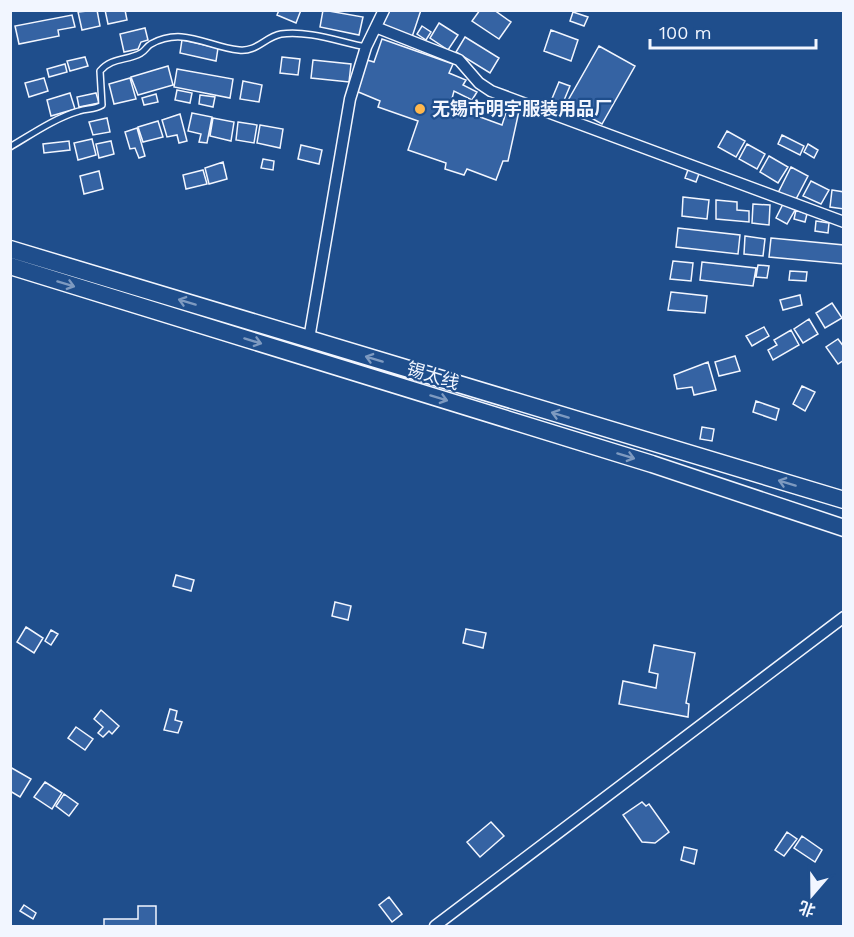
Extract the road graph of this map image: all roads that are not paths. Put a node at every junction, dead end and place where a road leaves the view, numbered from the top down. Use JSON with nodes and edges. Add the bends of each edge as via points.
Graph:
{"nodes":[{"id":1,"x":384,"y":10,"type":"edge"},
{"id":2,"x":378,"y":28,"type":"junction"},
{"id":3,"x":366,"y":47,"type":"junction"},
{"id":4,"x":10,"y":147,"type":"edge"},
{"id":5,"x":843,"y":222,"type":"edge"},
{"id":6,"x":10,"y":249,"type":"edge"},
{"id":7,"x":10,"y":266,"type":"edge"},
{"id":8,"x":309,"y":339,"type":"junction"},
{"id":9,"x":843,"y":500,"type":"edge"},
{"id":10,"x":843,"y":528,"type":"edge"},
{"id":11,"x":843,"y":616,"type":"edge"},
{"id":12,"x":435,"y":927,"type":"edge"}],
"edges":[{"from":1,"to":2,"type":"street"},
{"from":2,"to":3,"type":"street"},
{"from":2,"to":5,"type":"street","via":[[459,60],[491,91]]},
{"from":3,"to":4,"type":"lane","via":[[292,33],[277,35],[253,50],[239,50],[179,35],[150,44],[142,53],[108,62],[100,70],[102,105],[49,124]]},
{"from":3,"to":8,"type":"street","via":[[350,99]]},
{"from":8,"to":6,"type":"main road","name":"锡太线","one_way":true},
{"from":7,"to":10,"type":"main road","name":"锡太线","one_way":true,"via":[[652,464]]},
{"from":9,"to":8,"type":"main road","name":"锡太线","one_way":true},
{"from":11,"to":12,"type":"street"}]}
